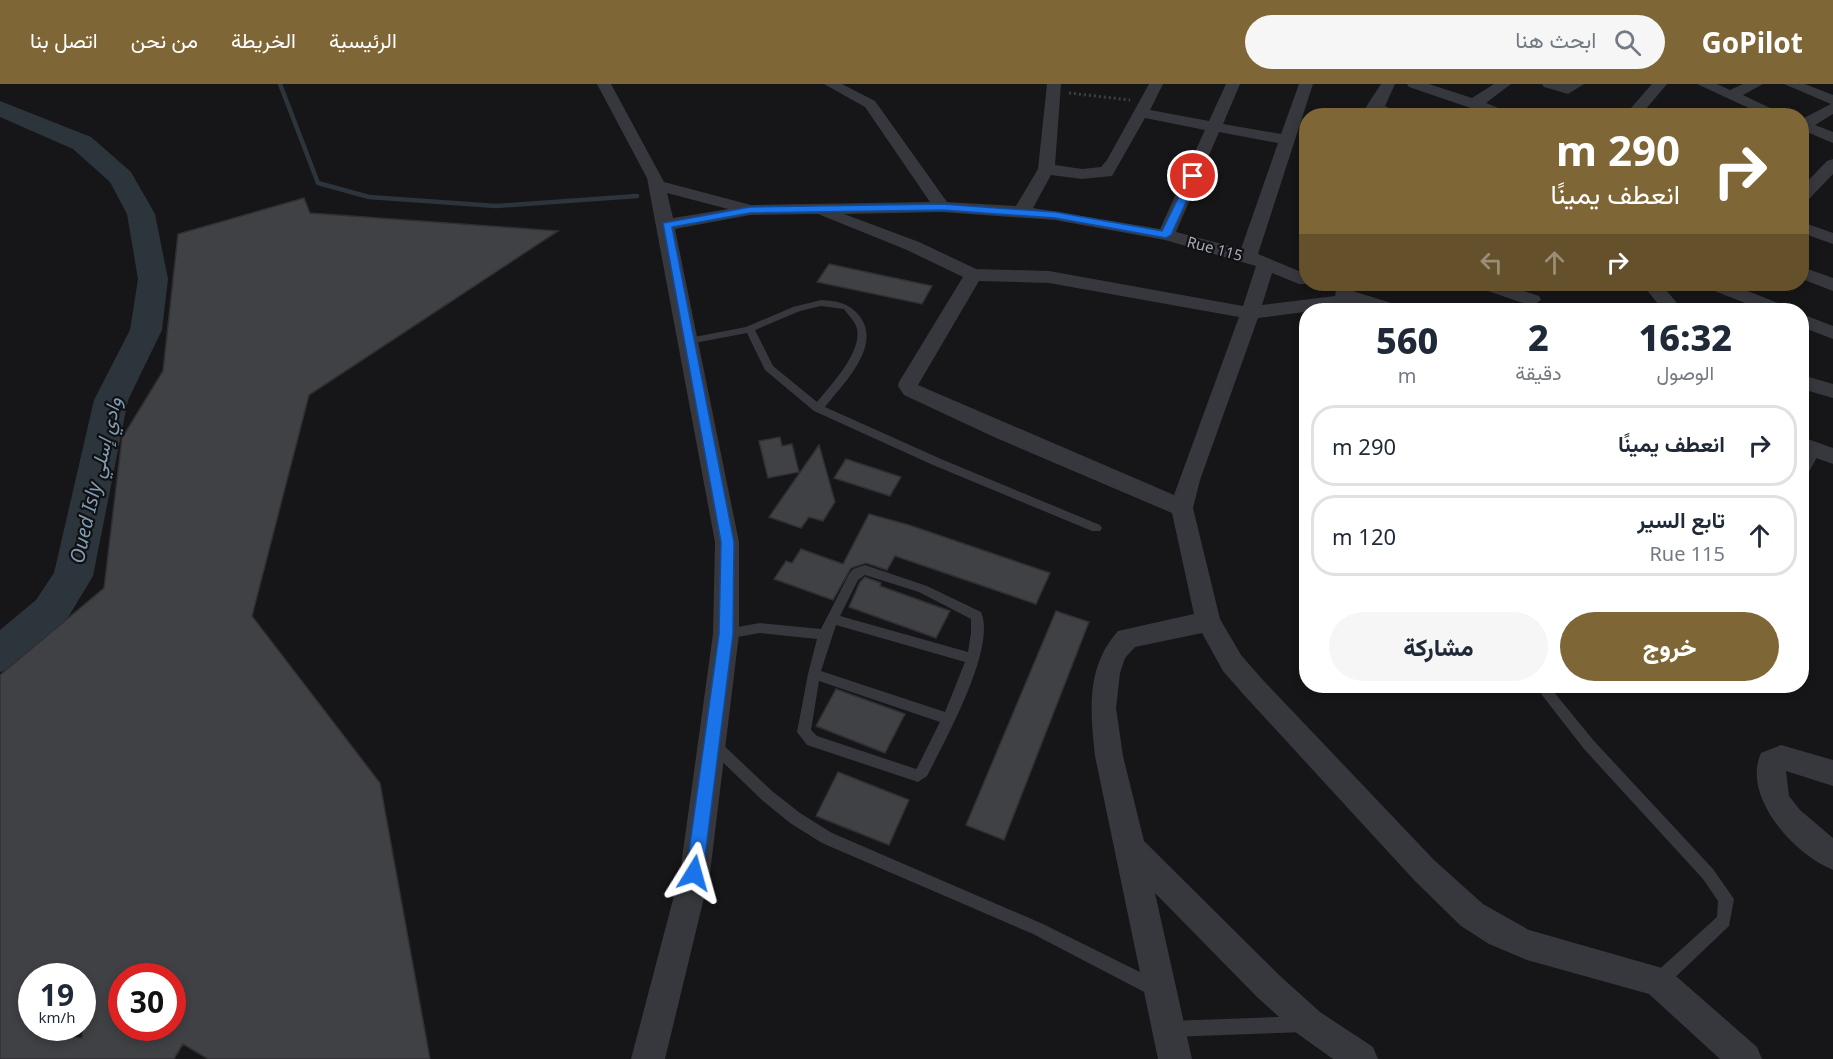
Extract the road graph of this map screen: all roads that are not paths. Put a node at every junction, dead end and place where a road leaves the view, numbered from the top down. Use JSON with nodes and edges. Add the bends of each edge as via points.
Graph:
{"nodes":[{"id":1,"x":604,"y":84,"type":"edge"},
{"id":2,"x":831,"y":84,"type":"edge"},
{"id":3,"x":1156,"y":84,"type":"edge"},
{"id":4,"x":1233,"y":84,"type":"edge"},
{"id":5,"x":1306,"y":84,"type":"edge"},
{"id":6,"x":1388,"y":84,"type":"edge"},
{"id":7,"x":1414,"y":84,"type":"edge"},
{"id":8,"x":1503,"y":84,"type":"edge"},
{"id":9,"x":1549,"y":84,"type":"edge"},
{"id":10,"x":1577,"y":84,"type":"edge"},
{"id":11,"x":1660,"y":84,"type":"edge"},
{"id":12,"x":1704,"y":84,"type":"edge"},
{"id":13,"x":1756,"y":84,"type":"edge"},
{"id":14,"x":1791,"y":84,"type":"edge"},
{"id":15,"x":1054,"y":87,"type":"edge"},
{"id":16,"x":1731,"y":95,"type":"junction"},
{"id":17,"x":1833,"y":100,"type":"edge"},
{"id":18,"x":1475,"y":103,"type":"junction"},
{"id":19,"x":1144,"y":107,"type":"junction"},
{"id":20,"x":1375,"y":108,"type":"edge"},
{"id":21,"x":1489,"y":108,"type":"edge"},
{"id":22,"x":1638,"y":108,"type":"edge"},
{"id":23,"x":1757,"y":108,"type":"edge"},
{"id":24,"x":1833,"y":108,"type":"edge"},
{"id":25,"x":1809,"y":121,"type":"edge"},
{"id":26,"x":1216,"y":126,"type":"junction"},
{"id":27,"x":1809,"y":128,"type":"edge"},
{"id":28,"x":1833,"y":138,"type":"edge"},
{"id":29,"x":1286,"y":140,"type":"junction"},
{"id":30,"x":1833,"y":164,"type":"edge"},
{"id":31,"x":1046,"y":169,"type":"junction"},
{"id":32,"x":657,"y":185,"type":"junction"},
{"id":33,"x":1809,"y":189,"type":"edge"},
{"id":34,"x":942,"y":207,"type":"junction"},
{"id":35,"x":813,"y":208,"type":"junction"},
{"id":36,"x":750,"y":210,"type":"junction"},
{"id":37,"x":1022,"y":211,"type":"junction"},
{"id":38,"x":666,"y":225,"type":"junction"},
{"id":39,"x":1809,"y":230,"type":"edge"},
{"id":40,"x":1166,"y":235,"type":"junction"},
{"id":41,"x":1833,"y":239,"type":"edge"},
{"id":42,"x":1257,"y":260,"type":"junction"},
{"id":43,"x":973,"y":275,"type":"junction"},
{"id":44,"x":1809,"y":276,"type":"edge"},
{"id":45,"x":1299,"y":277,"type":"edge"},
{"id":46,"x":1833,"y":285,"type":"edge"},
{"id":47,"x":1338,"y":291,"type":"edge"},
{"id":48,"x":1508,"y":291,"type":"edge"},
{"id":49,"x":1657,"y":291,"type":"edge"},
{"id":50,"x":1732,"y":291,"type":"edge"},
{"id":51,"x":1532,"y":298,"type":"edge"},
{"id":52,"x":1359,"y":299,"type":"junction"},
{"id":53,"x":1330,"y":303,"type":"edge"},
{"id":54,"x":1372,"y":303,"type":"edge"},
{"id":55,"x":1666,"y":303,"type":"edge"},
{"id":56,"x":1762,"y":303,"type":"edge"},
{"id":57,"x":1299,"y":307,"type":"edge"},
{"id":58,"x":1250,"y":314,"type":"junction"},
{"id":59,"x":1809,"y":323,"type":"edge"},
{"id":60,"x":750,"y":330,"type":"junction"},
{"id":61,"x":1833,"y":333,"type":"edge"},
{"id":62,"x":689,"y":342,"type":"junction"},
{"id":63,"x":1809,"y":384,"type":"edge"},
{"id":64,"x":1833,"y":391,"type":"edge"},
{"id":65,"x":818,"y":408,"type":"junction"},
{"id":66,"x":1817,"y":450,"type":"edge"},
{"id":67,"x":1809,"y":463,"type":"edge"},
{"id":68,"x":1182,"y":508,"type":"junction"},
{"id":69,"x":1096,"y":528,"type":"dead end"},
{"id":70,"x":833,"y":619,"type":"junction"},
{"id":71,"x":1208,"y":621,"type":"junction"},
{"id":72,"x":726,"y":634,"type":"junction"},
{"id":73,"x":825,"y":635,"type":"junction"},
{"id":74,"x":973,"y":659,"type":"junction"},
{"id":75,"x":814,"y":674,"type":"junction"},
{"id":76,"x":1548,"y":693,"type":"edge"},
{"id":77,"x":948,"y":719,"type":"junction"},
{"id":78,"x":713,"y":743,"type":"junction"},
{"id":79,"x":1833,"y":772,"type":"edge"},
{"id":80,"x":1131,"y":848,"type":"junction"},
{"id":81,"x":1833,"y":856,"type":"edge"},
{"id":82,"x":1658,"y":981,"type":"junction"},
{"id":83,"x":1161,"y":992,"type":"junction"},
{"id":84,"x":1309,"y":1023,"type":"junction"},
{"id":85,"x":1169,"y":1029,"type":"junction"},
{"id":86,"x":648,"y":1059,"type":"edge"},
{"id":87,"x":1175,"y":1059,"type":"edge"},
{"id":88,"x":1361,"y":1059,"type":"edge"},
{"id":89,"x":1745,"y":1059,"type":"edge"}],
"edges":[{"from":1,"to":32,"type":"street"},
{"from":2,"to":34,"type":"street","via":[[870,104]]},
{"from":3,"to":19,"type":"street"},
{"from":4,"to":26,"type":"street"},
{"from":5,"to":29,"type":"street"},
{"from":6,"to":20,"type":"street"},
{"from":7,"to":18,"type":"street"},
{"from":8,"to":18,"type":"street"},
{"from":9,"to":10,"type":"street","via":[[1568,89]]},
{"from":11,"to":22,"type":"street"},
{"from":12,"to":16,"type":"street"},
{"from":13,"to":16,"type":"street"},
{"from":14,"to":17,"type":"street"},
{"from":15,"to":31,"type":"street"},
{"from":16,"to":23,"type":"street"},
{"from":18,"to":21,"type":"street"},
{"from":19,"to":26,"type":"street"},
{"from":19,"to":31,"type":"street","via":[[1106,172],[1082,174]]},
{"from":24,"to":25,"type":"street"},
{"from":26,"to":29,"type":"street"},
{"from":26,"to":40,"type":"street"},
{"from":27,"to":28,"type":"street"},
{"from":29,"to":42,"type":"street"},
{"from":30,"to":33,"type":"street"},
{"from":31,"to":37,"type":"street"},
{"from":32,"to":36,"type":"street"},
{"from":32,"to":38,"type":"street"},
{"from":34,"to":35,"type":"street","name":"Rue 115"},
{"from":34,"to":37,"type":"street","name":"Rue 115"},
{"from":35,"to":36,"type":"street","name":"Rue 115"},
{"from":35,"to":43,"type":"street","via":[[913,246]]},
{"from":36,"to":38,"type":"street"},
{"from":37,"to":40,"type":"street","name":"Rue 115"},
{"from":38,"to":62,"type":"street"},
{"from":39,"to":41,"type":"street"},
{"from":40,"to":42,"type":"street","name":"Rue 115"},
{"from":42,"to":45,"type":"street","name":"Rue 115"},
{"from":42,"to":58,"type":"street"},
{"from":43,"to":58,"type":"street","via":[[1049,277]]},
{"from":43,"to":68,"type":"street","via":[[909,381],[911,390]]},
{"from":44,"to":46,"type":"street"},
{"from":47,"to":52,"type":"street"},
{"from":48,"to":51,"type":"street"},
{"from":49,"to":55,"type":"street"},
{"from":50,"to":56,"type":"street"},
{"from":52,"to":53,"type":"street"},
{"from":52,"to":54,"type":"street"},
{"from":57,"to":58,"type":"street"},
{"from":58,"to":68,"type":"street"},
{"from":59,"to":61,"type":"street"},
{"from":60,"to":62,"type":"lane"},
{"from":60,"to":65,"type":"lane","via":[[769,368]]},
{"from":60,"to":65,"type":"lane","via":[[804,304],[822,301],[847,307],[863,332],[862,343],[846,373]]},
{"from":62,"to":72,"type":"street","via":[[727,542]]},
{"from":63,"to":64,"type":"street"},
{"from":65,"to":69,"type":"lane"},
{"from":66,"to":67,"type":"lane"},
{"from":68,"to":71,"type":"street"},
{"from":70,"to":73,"type":"lane"},
{"from":70,"to":74,"type":"lane"},
{"from":70,"to":74,"type":"lane","via":[[853,577],[865,570],[923,589],[977,616]]},
{"from":71,"to":80,"type":"street","via":[[1127,638],[1110,663],[1104,718]]},
{"from":71,"to":82,"type":"street","via":[[1232,663],[1253,687],[1424,870],[1472,915],[1527,945]]},
{"from":72,"to":73,"type":"lane","via":[[760,627]]},
{"from":72,"to":78,"type":"street"},
{"from":73,"to":75,"type":"lane"},
{"from":74,"to":77,"type":"lane"},
{"from":75,"to":77,"type":"lane"},
{"from":75,"to":77,"type":"lane","via":[[804,732],[807,737],[913,776],[922,772]]},
{"from":76,"to":82,"type":"lane","via":[[1726,899],[1724,921]]},
{"from":78,"to":83,"type":"lane","via":[[794,820],[1038,929]]},
{"from":78,"to":86,"type":"street","via":[[694,873]]},
{"from":79,"to":81,"type":"street","via":[[1781,758],[1771,762],[1775,801],[1790,820]]},
{"from":80,"to":83,"type":"street"},
{"from":80,"to":84,"type":"street"},
{"from":82,"to":89,"type":"street"},
{"from":83,"to":85,"type":"street"},
{"from":84,"to":85,"type":"lane"},
{"from":84,"to":88,"type":"street"},
{"from":85,"to":87,"type":"street"}]}
